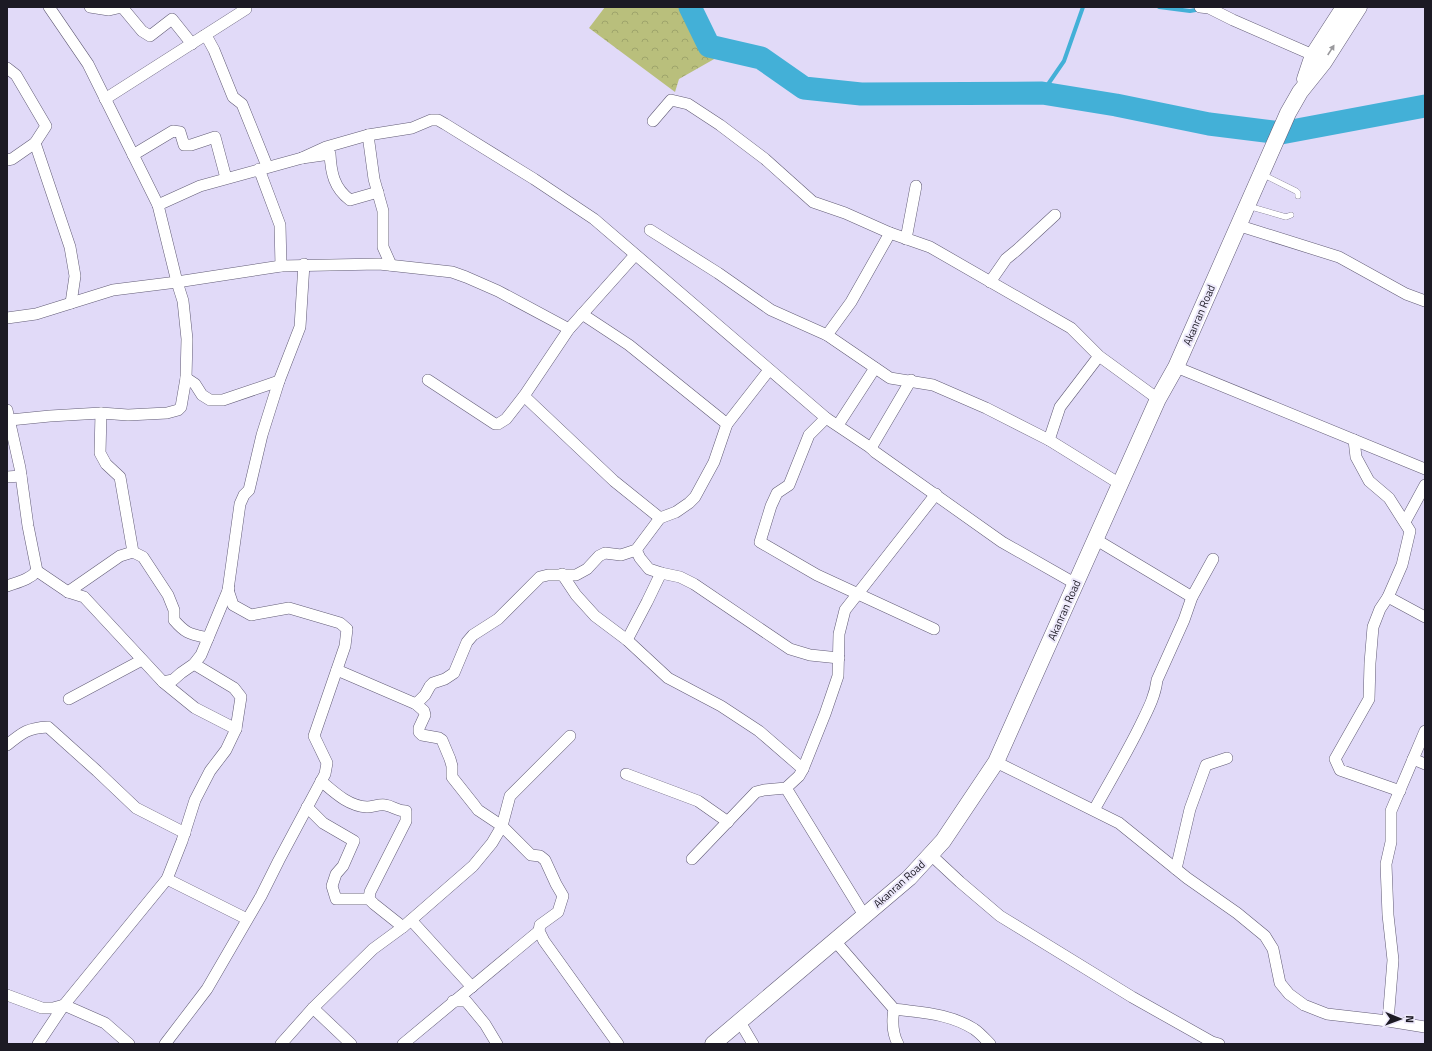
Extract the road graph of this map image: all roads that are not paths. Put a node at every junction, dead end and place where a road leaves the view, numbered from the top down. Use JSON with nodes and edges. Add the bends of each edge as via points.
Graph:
{"nodes":[{"id":1,"x":49,"y":7,"type":"edge"},
{"id":2,"x":90,"y":7,"type":"edge"},
{"id":3,"x":1206,"y":7,"type":"edge"},
{"id":4,"x":1344,"y":7,"type":"edge"},
{"id":5,"x":1359,"y":7,"type":"edge"},
{"id":6,"x":246,"y":9,"type":"dead end"},
{"id":7,"x":204,"y":36,"type":"junction"},
{"id":8,"x":192,"y":44,"type":"junction"},
{"id":9,"x":1313,"y":55,"type":"junction"},
{"id":10,"x":7,"y":68,"type":"edge"},
{"id":11,"x":1300,"y":92,"type":"junction"},
{"id":12,"x":105,"y":98,"type":"junction"},
{"id":13,"x":654,"y":121,"type":"dead end"},
{"id":14,"x":368,"y":135,"type":"junction"},
{"id":15,"x":35,"y":143,"type":"junction"},
{"id":16,"x":133,"y":155,"type":"junction"},
{"id":17,"x":302,"y":158,"type":"junction"},
{"id":18,"x":7,"y":160,"type":"edge"},
{"id":19,"x":263,"y":167,"type":"junction"},
{"id":20,"x":1262,"y":174,"type":"junction"},
{"id":21,"x":226,"y":178,"type":"junction"},
{"id":22,"x":916,"y":186,"type":"dead end"},
{"id":23,"x":378,"y":192,"type":"junction"},
{"id":24,"x":1298,"y":196,"type":"dead end"},
{"id":25,"x":158,"y":205,"type":"junction"},
{"id":26,"x":1247,"y":206,"type":"junction"},
{"id":27,"x":1055,"y":215,"type":"dead end"},
{"id":28,"x":1291,"y":215,"type":"dead end"},
{"id":29,"x":1237,"y":225,"type":"junction"},
{"id":30,"x":650,"y":230,"type":"dead end"},
{"id":31,"x":890,"y":233,"type":"junction"},
{"id":32,"x":906,"y":239,"type":"junction"},
{"id":33,"x":635,"y":255,"type":"junction"},
{"id":34,"x":304,"y":264,"type":"junction"},
{"id":35,"x":391,"y":265,"type":"junction"},
{"id":36,"x":281,"y":266,"type":"junction"},
{"id":37,"x":177,"y":282,"type":"junction"},
{"id":38,"x":990,"y":282,"type":"junction"},
{"id":39,"x":1425,"y":301,"type":"edge"},
{"id":40,"x":71,"y":303,"type":"junction"},
{"id":41,"x":582,"y":314,"type":"junction"},
{"id":42,"x":7,"y":318,"type":"edge"},
{"id":43,"x":570,"y":329,"type":"junction"},
{"id":44,"x":826,"y":335,"type":"junction"},
{"id":45,"x":1099,"y":356,"type":"junction"},
{"id":46,"x":1176,"y":367,"type":"junction"},
{"id":47,"x":875,"y":368,"type":"junction"},
{"id":48,"x":768,"y":370,"type":"junction"},
{"id":49,"x":186,"y":378,"type":"junction"},
{"id":50,"x":428,"y":380,"type":"dead end"},
{"id":51,"x":911,"y":380,"type":"junction"},
{"id":52,"x":279,"y":381,"type":"junction"},
{"id":53,"x":524,"y":396,"type":"junction"},
{"id":54,"x":1158,"y":399,"type":"junction"},
{"id":55,"x":101,"y":413,"type":"junction"},
{"id":56,"x":8,"y":415,"type":"edge"},
{"id":57,"x":826,"y":418,"type":"junction"},
{"id":58,"x":727,"y":424,"type":"junction"},
{"id":59,"x":838,"y":425,"type":"junction"},
{"id":60,"x":1049,"y":440,"type":"junction"},
{"id":61,"x":1354,"y":440,"type":"junction"},
{"id":62,"x":871,"y":448,"type":"junction"},
{"id":63,"x":1425,"y":469,"type":"edge"},
{"id":64,"x":21,"y":476,"type":"junction"},
{"id":65,"x":7,"y":477,"type":"edge"},
{"id":66,"x":1120,"y":484,"type":"junction"},
{"id":67,"x":1425,"y":485,"type":"edge"},
{"id":68,"x":936,"y":494,"type":"junction"},
{"id":69,"x":660,"y":518,"type":"junction"},
{"id":70,"x":1405,"y":522,"type":"junction"},
{"id":71,"x":1095,"y":539,"type":"junction"},
{"id":72,"x":636,"y":550,"type":"junction"},
{"id":73,"x":133,"y":552,"type":"junction"},
{"id":74,"x":1214,"y":559,"type":"dead end"},
{"id":75,"x":235,"y":570,"type":"dead end"},
{"id":76,"x":38,"y":571,"type":"junction"},
{"id":77,"x":661,"y":573,"type":"junction"},
{"id":78,"x":562,"y":574,"type":"junction"},
{"id":79,"x":1076,"y":584,"type":"junction"},
{"id":80,"x":7,"y":586,"type":"edge"},
{"id":81,"x":228,"y":590,"type":"junction"},
{"id":82,"x":68,"y":592,"type":"junction"},
{"id":83,"x":857,"y":594,"type":"junction"},
{"id":84,"x":1192,"y":597,"type":"junction"},
{"id":85,"x":1388,"y":597,"type":"junction"},
{"id":86,"x":1425,"y":617,"type":"edge"},
{"id":87,"x":934,"y":629,"type":"dead end"},
{"id":88,"x":208,"y":638,"type":"junction"},
{"id":89,"x":627,"y":640,"type":"junction"},
{"id":90,"x":839,"y":658,"type":"junction"},
{"id":91,"x":142,"y":660,"type":"junction"},
{"id":92,"x":194,"y":664,"type":"junction"},
{"id":93,"x":337,"y":670,"type":"junction"},
{"id":94,"x":163,"y":682,"type":"junction"},
{"id":95,"x":69,"y":699,"type":"dead end"},
{"id":96,"x":416,"y":704,"type":"junction"},
{"id":97,"x":236,"y":729,"type":"junction"},
{"id":98,"x":1425,"y":731,"type":"edge"},
{"id":99,"x":570,"y":736,"type":"dead end"},
{"id":100,"x":7,"y":744,"type":"edge"},
{"id":101,"x":1227,"y":758,"type":"dead end"},
{"id":102,"x":1413,"y":759,"type":"junction"},
{"id":103,"x":996,"y":762,"type":"junction"},
{"id":104,"x":1425,"y":764,"type":"edge"},
{"id":105,"x":803,"y":769,"type":"junction"},
{"id":106,"x":626,"y":774,"type":"dead end"},
{"id":107,"x":321,"y":781,"type":"junction"},
{"id":108,"x":786,"y":788,"type":"junction"},
{"id":109,"x":1400,"y":791,"type":"junction"},
{"id":110,"x":307,"y":807,"type":"junction"},
{"id":111,"x":1094,"y":810,"type":"junction"},
{"id":112,"x":728,"y":822,"type":"junction"},
{"id":113,"x":502,"y":826,"type":"junction"},
{"id":114,"x":185,"y":833,"type":"junction"},
{"id":115,"x":931,"y":855,"type":"junction"},
{"id":116,"x":692,"y":859,"type":"dead end"},
{"id":117,"x":1176,"y":869,"type":"junction"},
{"id":118,"x":167,"y":879,"type":"junction"},
{"id":119,"x":369,"y":899,"type":"junction"},
{"id":120,"x":864,"y":915,"type":"junction"},
{"id":121,"x":246,"y":919,"type":"junction"},
{"id":122,"x":407,"y":924,"type":"junction"},
{"id":123,"x":539,"y":931,"type":"junction"},
{"id":124,"x":836,"y":940,"type":"junction"},
{"id":125,"x":469,"y":983,"type":"junction"},
{"id":126,"x":7,"y":995,"type":"edge"},
{"id":127,"x":453,"y":1001,"type":"junction"},
{"id":128,"x":64,"y":1005,"type":"junction"},
{"id":129,"x":313,"y":1008,"type":"junction"},
{"id":130,"x":894,"y":1009,"type":"junction"},
{"id":131,"x":1388,"y":1021,"type":"junction"},
{"id":132,"x":740,"y":1022,"type":"junction"},
{"id":133,"x":1425,"y":1027,"type":"edge"},
{"id":134,"x":38,"y":1044,"type":"edge"},
{"id":135,"x":129,"y":1044,"type":"edge"},
{"id":136,"x":165,"y":1044,"type":"edge"},
{"id":137,"x":281,"y":1044,"type":"edge"},
{"id":138,"x":351,"y":1044,"type":"edge"},
{"id":139,"x":403,"y":1044,"type":"edge"},
{"id":140,"x":497,"y":1044,"type":"edge"},
{"id":141,"x":618,"y":1044,"type":"edge"},
{"id":142,"x":713,"y":1044,"type":"edge"},
{"id":143,"x":753,"y":1044,"type":"edge"},
{"id":144,"x":898,"y":1044,"type":"edge"},
{"id":145,"x":990,"y":1044,"type":"edge"},
{"id":146,"x":1219,"y":1044,"type":"edge"}],
"edges":[{"from":1,"to":12,"type":"street","via":[[88,64]]},
{"from":2,"to":8,"type":"street","via":[[108,10],[122,7],[142,31],[150,36],[172,19]]},
{"from":3,"to":9,"type":"street"},
{"from":4,"to":9,"type":"main road","name":"Akanran Road"},
{"from":11,"to":5,"type":"main road","name":"Akanran Road","one_way":true,"via":[[1324,62]]},
{"from":6,"to":7,"type":"street"},
{"from":7,"to":8,"type":"street"},
{"from":7,"to":19,"type":"street","via":[[212,46],[233,97],[242,104]]},
{"from":8,"to":12,"type":"street"},
{"from":9,"to":11,"type":"main road","name":"Akanran Road"},
{"from":10,"to":15,"type":"street","via":[[16,75],[46,126]]},
{"from":11,"to":20,"type":"main road","name":"Akanran Road","via":[[1280,128]]},
{"from":12,"to":16,"type":"street"},
{"from":13,"to":31,"type":"street","via":[[671,100],[688,104],[765,159],[813,202]]},
{"from":14,"to":17,"type":"street","via":[[326,147]]},
{"from":14,"to":23,"type":"street"},
{"from":14,"to":33,"type":"street","via":[[412,128],[435,120],[534,179],[594,219]]},
{"from":15,"to":18,"type":"street"},
{"from":15,"to":40,"type":"street","via":[[70,247],[75,276]]},
{"from":16,"to":21,"type":"street","via":[[173,131],[180,132],[184,145],[215,137]]},
{"from":16,"to":25,"type":"street"},
{"from":17,"to":19,"type":"street"},
{"from":17,"to":23,"type":"street","via":[[330,154],[335,183],[350,200]]},
{"from":19,"to":21,"type":"street"},
{"from":19,"to":36,"type":"street","via":[[280,225]]},
{"from":20,"to":24,"type":"lane","via":[[1296,191]]},
{"from":20,"to":26,"type":"main road","name":"Akanran Road"},
{"from":21,"to":25,"type":"street","via":[[200,186]]},
{"from":22,"to":32,"type":"street"},
{"from":23,"to":35,"type":"street","via":[[383,210],[382,247]]},
{"from":25,"to":37,"type":"street"},
{"from":26,"to":28,"type":"lane","via":[[1286,217]]},
{"from":26,"to":29,"type":"main road","name":"Akanran Road"},
{"from":27,"to":38,"type":"street","via":[[1006,259]]},
{"from":29,"to":39,"type":"street","via":[[1339,257],[1406,294]]},
{"from":29,"to":46,"type":"main road","name":"Akanran Road"},
{"from":30,"to":44,"type":"street","via":[[771,310]]},
{"from":31,"to":32,"type":"street"},
{"from":31,"to":44,"type":"street","via":[[851,302]]},
{"from":32,"to":38,"type":"street","via":[[930,248]]},
{"from":33,"to":41,"type":"street"},
{"from":33,"to":48,"type":"street"},
{"from":34,"to":35,"type":"street"},
{"from":34,"to":36,"type":"street"},
{"from":34,"to":52,"type":"street","via":[[300,327]]},
{"from":35,"to":43,"type":"street","via":[[452,272],[466,277]]},
{"from":36,"to":37,"type":"street"},
{"from":37,"to":40,"type":"street","via":[[113,290]]},
{"from":37,"to":49,"type":"street","via":[[183,301],[187,339]]},
{"from":38,"to":45,"type":"street","via":[[1071,328]]},
{"from":40,"to":42,"type":"street","via":[[36,314]]},
{"from":41,"to":43,"type":"street"},
{"from":41,"to":58,"type":"street","via":[[629,345]]},
{"from":43,"to":53,"type":"street"},
{"from":44,"to":47,"type":"street"},
{"from":45,"to":54,"type":"street"},
{"from":45,"to":60,"type":"street","via":[[1060,407]]},
{"from":46,"to":54,"type":"main road","name":"Akanran Road"},
{"from":46,"to":61,"type":"street"},
{"from":47,"to":51,"type":"street","via":[[890,378]]},
{"from":47,"to":59,"type":"street"},
{"from":48,"to":57,"type":"street"},
{"from":48,"to":58,"type":"street"},
{"from":49,"to":52,"type":"street","via":[[195,384],[202,396],[210,400],[223,400]]},
{"from":49,"to":55,"type":"street","via":[[181,407],[178,410],[128,415]]},
{"from":50,"to":53,"type":"street","via":[[495,424],[506,419]]},
{"from":51,"to":60,"type":"street","via":[[933,385],[986,408]]},
{"from":51,"to":62,"type":"street"},
{"from":52,"to":81,"type":"street","via":[[262,435],[249,490],[240,504]]},
{"from":53,"to":69,"type":"street","via":[[614,481]]},
{"from":54,"to":66,"type":"main road","name":"Akanran Road"},
{"from":55,"to":56,"type":"street"},
{"from":55,"to":73,"type":"street","via":[[100,453],[106,464],[120,477]]},
{"from":56,"to":64,"type":"street"},
{"from":57,"to":59,"type":"street"},
{"from":57,"to":83,"type":"street","via":[[809,434],[789,485],[777,493],[760,542],[817,575]]},
{"from":58,"to":69,"type":"street","via":[[714,462],[695,497],[676,512]]},
{"from":59,"to":62,"type":"street"},
{"from":60,"to":66,"type":"street"},
{"from":61,"to":63,"type":"street"},
{"from":61,"to":70,"type":"street","via":[[1356,457],[1369,481],[1389,498]]},
{"from":62,"to":68,"type":"street"},
{"from":64,"to":65,"type":"street"},
{"from":64,"to":76,"type":"street"},
{"from":66,"to":71,"type":"main road","name":"Akanran Road"},
{"from":67,"to":70,"type":"street"},
{"from":68,"to":79,"type":"street","via":[[1002,542]]},
{"from":68,"to":83,"type":"street"},
{"from":69,"to":72,"type":"street"},
{"from":70,"to":85,"type":"street","via":[[1410,531],[1406,555]]},
{"from":71,"to":79,"type":"main road","name":"Akanran Road"},
{"from":71,"to":84,"type":"street"},
{"from":72,"to":77,"type":"street","via":[[649,569]]},
{"from":72,"to":78,"type":"street","via":[[621,555],[605,553],[581,573]]},
{"from":73,"to":82,"type":"street","via":[[120,556]]},
{"from":73,"to":88,"type":"street","via":[[143,557],[168,595],[174,610],[174,620],[188,633]]},
{"from":74,"to":84,"type":"street"},
{"from":75,"to":81,"type":"street"},
{"from":76,"to":80,"type":"street","via":[[21,582]]},
{"from":76,"to":82,"type":"street"},
{"from":77,"to":89,"type":"street"},
{"from":77,"to":90,"type":"street","via":[[680,577],[694,584],[790,649],[810,655]]},
{"from":78,"to":89,"type":"street","via":[[595,616]]},
{"from":78,"to":96,"type":"street","via":[[540,577],[498,620],[474,635],[467,642],[454,673],[433,683]]},
{"from":79,"to":103,"type":"main road","name":"Akanran Road"},
{"from":81,"to":88,"type":"street"},
{"from":81,"to":93,"type":"street","via":[[233,605],[251,615],[289,608],[340,623],[347,630],[347,637]]},
{"from":82,"to":91,"type":"street","via":[[84,597]]},
{"from":83,"to":87,"type":"street"},
{"from":83,"to":90,"type":"street","via":[[841,620]]},
{"from":84,"to":111,"type":"street","via":[[1157,680],[1149,707]]},
{"from":85,"to":86,"type":"street"},
{"from":85,"to":109,"type":"street","via":[[1373,627],[1369,699],[1335,759],[1340,770]]},
{"from":88,"to":92,"type":"street"},
{"from":89,"to":105,"type":"street","via":[[668,678],[721,706],[759,731]]},
{"from":90,"to":105,"type":"street","via":[[838,676]]},
{"from":91,"to":94,"type":"street"},
{"from":91,"to":95,"type":"street"},
{"from":92,"to":94,"type":"street","via":[[173,680]]},
{"from":92,"to":97,"type":"street","via":[[234,688],[240,697]]},
{"from":93,"to":96,"type":"street"},
{"from":93,"to":107,"type":"street","via":[[314,736],[327,763]]},
{"from":94,"to":97,"type":"street","via":[[195,708]]},
{"from":96,"to":113,"type":"street","via":[[425,715],[419,732],[442,740],[450,759],[454,780],[478,810]]},
{"from":97,"to":114,"type":"street","via":[[196,800]]},
{"from":98,"to":102,"type":"street"},
{"from":99,"to":113,"type":"street","via":[[510,796]]},
{"from":100,"to":114,"type":"street","via":[[34,727],[48,727],[136,808]]},
{"from":101,"to":117,"type":"street","via":[[1206,765],[1190,809]]},
{"from":102,"to":104,"type":"street"},
{"from":102,"to":109,"type":"street"},
{"from":103,"to":111,"type":"street"},
{"from":103,"to":115,"type":"main road","name":"Akanran Road"},
{"from":105,"to":108,"type":"street"},
{"from":106,"to":112,"type":"street","via":[[698,801]]},
{"from":107,"to":110,"type":"street"},
{"from":107,"to":119,"type":"street","via":[[353,804],[367,807],[386,805],[406,811],[406,821],[370,892]]},
{"from":108,"to":112,"type":"street","via":[[756,792]]},
{"from":108,"to":120,"type":"street"},
{"from":109,"to":131,"type":"street","via":[[1391,811],[1391,842],[1386,864],[1393,960]]},
{"from":110,"to":119,"type":"street","via":[[323,823],[354,841],[332,886],[336,899]]},
{"from":110,"to":121,"type":"street","via":[[261,896]]},
{"from":111,"to":117,"type":"street","via":[[1119,823]]},
{"from":112,"to":116,"type":"street"},
{"from":113,"to":122,"type":"street","via":[[473,866]]},
{"from":113,"to":123,"type":"street","via":[[531,855],[540,856],[545,860],[563,896],[558,912],[540,925]]},
{"from":114,"to":118,"type":"street"},
{"from":115,"to":120,"type":"main road","name":"Akanran Road","via":[[909,878]]},
{"from":115,"to":146,"type":"street","via":[[1000,916],[1132,997]]},
{"from":117,"to":131,"type":"street","via":[[1265,936],[1273,949],[1280,983],[1289,994],[1304,1005],[1327,1014]]},
{"from":118,"to":121,"type":"street"},
{"from":118,"to":128,"type":"street"},
{"from":119,"to":122,"type":"street"},
{"from":120,"to":124,"type":"main road","name":"Akanran Road"},
{"from":121,"to":136,"type":"street","via":[[207,990]]},
{"from":122,"to":125,"type":"street"},
{"from":122,"to":129,"type":"street","via":[[373,949]]},
{"from":123,"to":125,"type":"street"},
{"from":123,"to":141,"type":"street"},
{"from":124,"to":130,"type":"street"},
{"from":124,"to":132,"type":"main road","name":"Akanran Road"},
{"from":125,"to":127,"type":"street"},
{"from":126,"to":128,"type":"street","via":[[42,1008]]},
{"from":127,"to":139,"type":"street"},
{"from":127,"to":140,"type":"street","via":[[466,1001]]},
{"from":128,"to":134,"type":"street"},
{"from":128,"to":135,"type":"street","via":[[105,1022]]},
{"from":129,"to":137,"type":"street"},
{"from":129,"to":138,"type":"street"},
{"from":130,"to":144,"type":"street","via":[[892,1021]]},
{"from":130,"to":145,"type":"street","via":[[951,1017],[975,1030]]},
{"from":131,"to":133,"type":"street"},
{"from":132,"to":142,"type":"main road","name":"Akanran Road"},
{"from":132,"to":143,"type":"street"}]}
